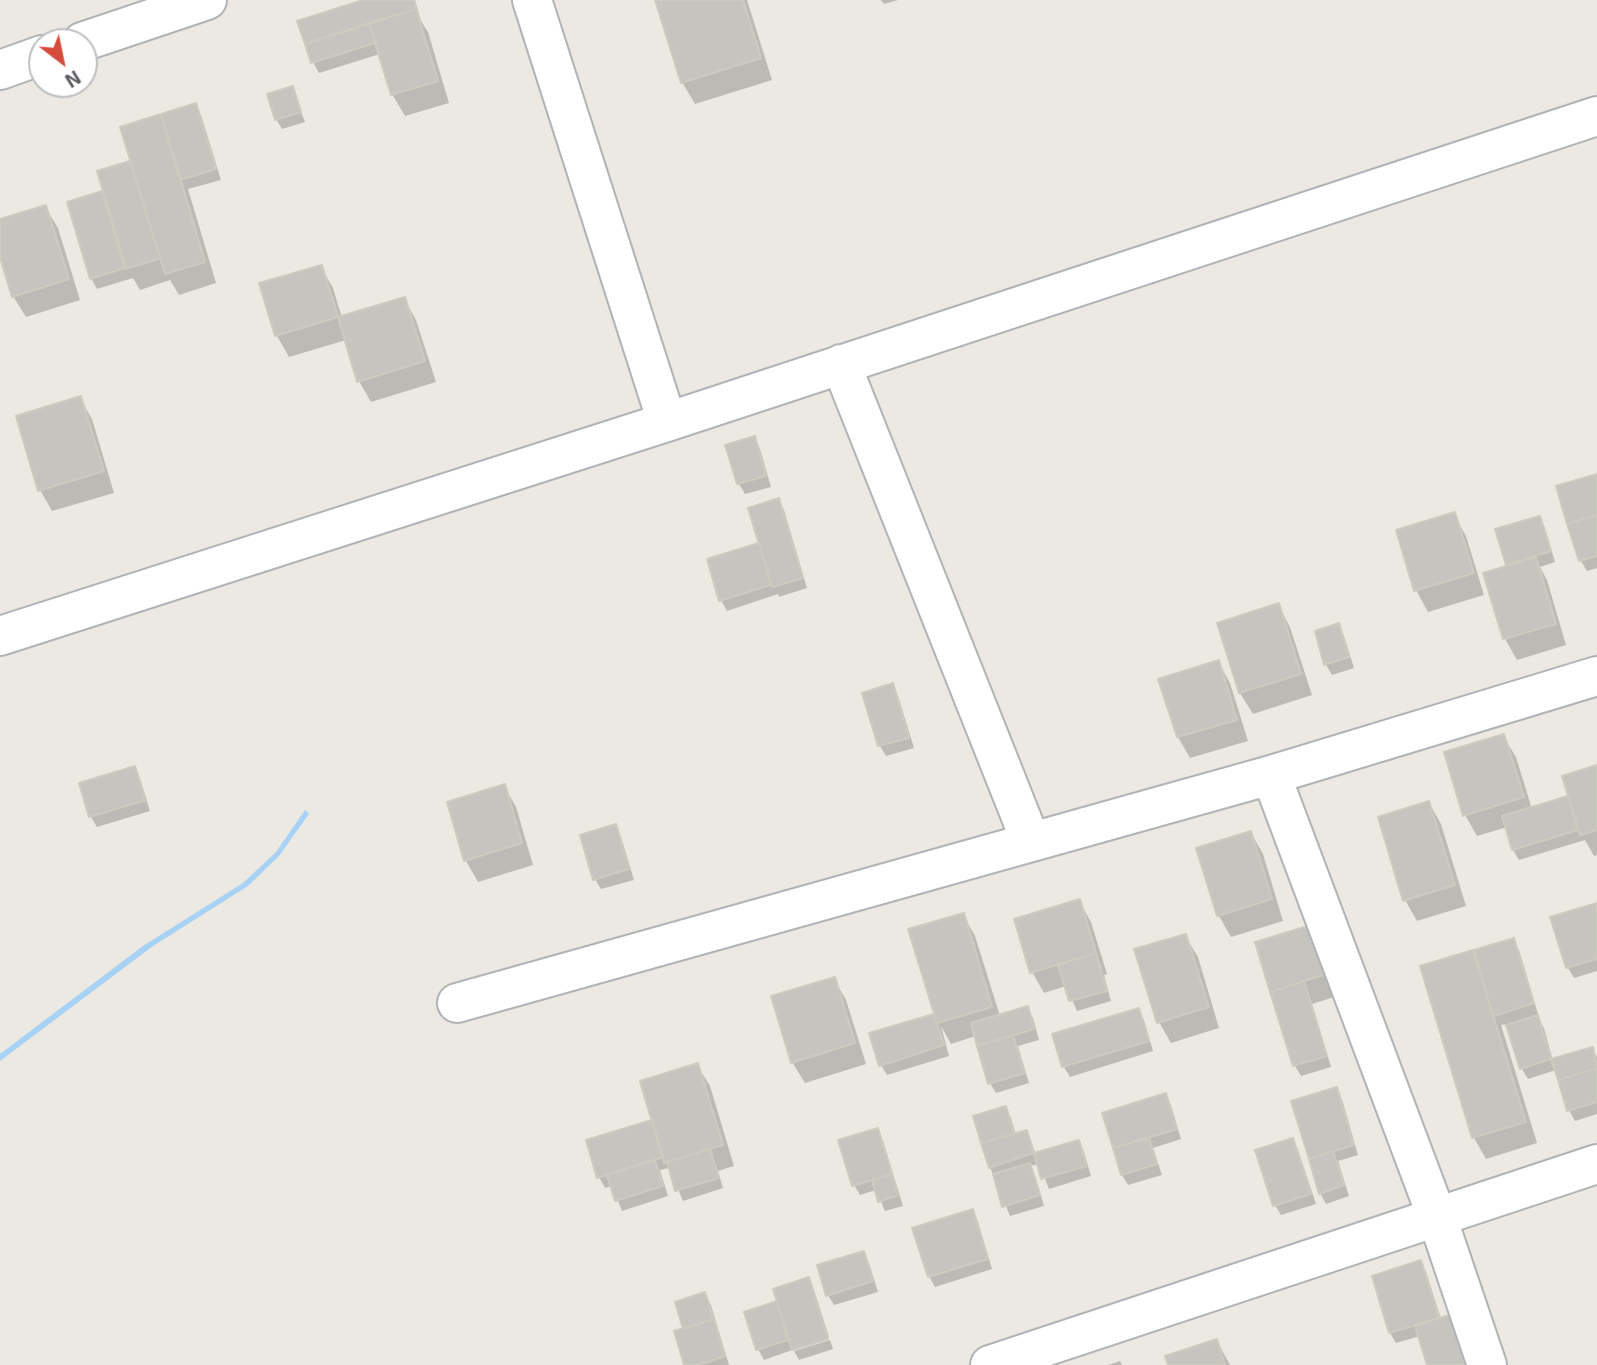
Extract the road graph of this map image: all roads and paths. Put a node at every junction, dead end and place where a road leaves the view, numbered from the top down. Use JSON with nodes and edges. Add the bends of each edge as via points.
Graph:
{"nodes":[{"id":1,"x":207,"y":0,"type":"edge"},
{"id":2,"x":532,"y":0,"type":"edge"},
{"id":3,"x":98,"y":37,"type":"edge"},
{"id":4,"x":28,"y":60,"type":"edge"},
{"id":5,"x":0,"y":70,"type":"edge"},
{"id":6,"x":1597,"y":116,"type":"edge"},
{"id":7,"x":841,"y":364,"type":"junction"},
{"id":8,"x":667,"y":422,"type":"junction"},
{"id":9,"x":0,"y":636,"type":"edge"},
{"id":10,"x":1597,"y":676,"type":"edge"},
{"id":11,"x":1271,"y":775,"type":"junction"},
{"id":12,"x":1031,"y":842,"type":"junction"},
{"id":13,"x":457,"y":1003,"type":"dead end"},
{"id":14,"x":1597,"y":1164,"type":"edge"},
{"id":15,"x":1437,"y":1217,"type":"junction"},
{"id":16,"x":990,"y":1365,"type":"edge"},
{"id":17,"x":1487,"y":1365,"type":"edge"}],
"edges":[{"from":1,"to":3,"type":"street"},
{"from":2,"to":8,"type":"street"},
{"from":4,"to":5,"type":"street"},
{"from":6,"to":7,"type":"street"},
{"from":7,"to":8,"type":"street"},
{"from":7,"to":12,"type":"street"},
{"from":8,"to":9,"type":"street"},
{"from":10,"to":11,"type":"street"},
{"from":11,"to":12,"type":"street"},
{"from":11,"to":15,"type":"street"},
{"from":12,"to":13,"type":"street"},
{"from":14,"to":15,"type":"street"},
{"from":15,"to":16,"type":"street"},
{"from":15,"to":17,"type":"street"}]}
